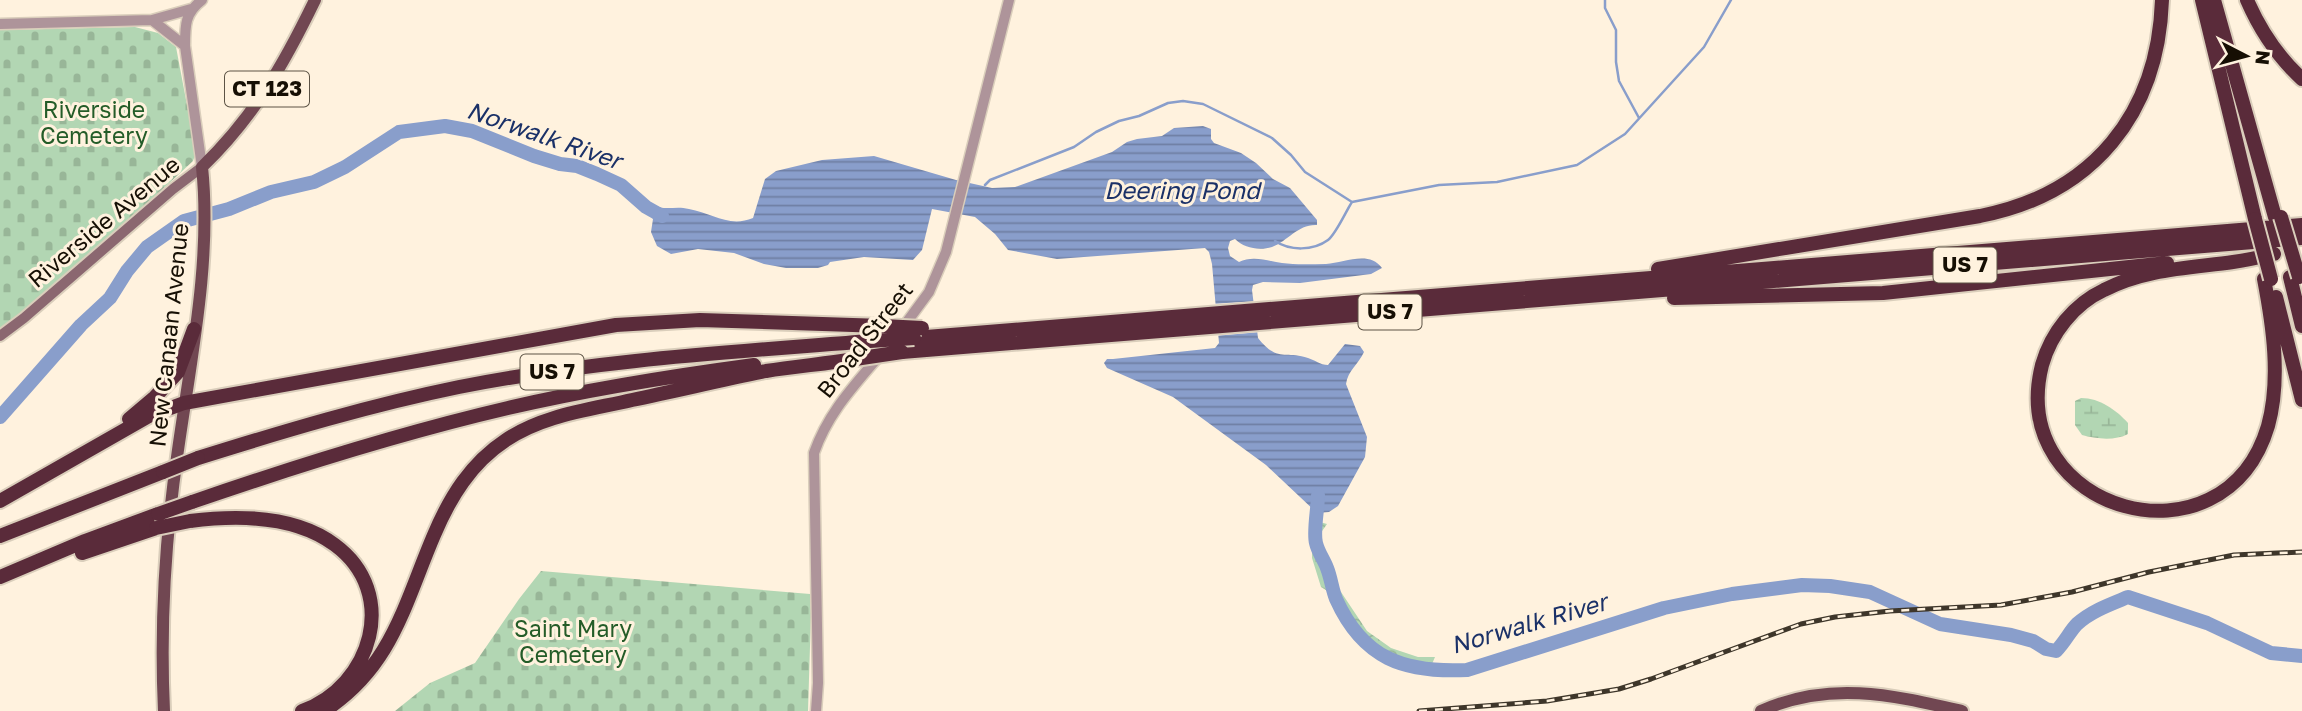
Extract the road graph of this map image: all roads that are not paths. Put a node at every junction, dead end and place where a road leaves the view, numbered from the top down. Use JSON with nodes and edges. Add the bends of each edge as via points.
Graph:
{"nodes":[{"id":1,"x":202,"y":0,"type":"edge"},
{"id":2,"x":315,"y":0,"type":"edge"},
{"id":3,"x":1009,"y":0,"type":"edge"},
{"id":4,"x":2162,"y":0,"type":"edge"},
{"id":5,"x":2202,"y":0,"type":"edge"},
{"id":6,"x":2214,"y":0,"type":"edge"},
{"id":7,"x":2247,"y":0,"type":"edge"},
{"id":8,"x":191,"y":9,"type":"junction"},
{"id":9,"x":152,"y":20,"type":"junction"},
{"id":10,"x":0,"y":23,"type":"edge"},
{"id":11,"x":185,"y":46,"type":"junction"},
{"id":12,"x":2302,"y":79,"type":"edge"},
{"id":13,"x":202,"y":167,"type":"junction"},
{"id":14,"x":2302,"y":225,"type":"edge"},
{"id":15,"x":2302,"y":238,"type":"edge"},
{"id":16,"x":2302,"y":253,"type":"edge"},
{"id":17,"x":2274,"y":254,"type":"junction"},
{"id":18,"x":2268,"y":279,"type":"junction"},
{"id":19,"x":2297,"y":280,"type":"edge"},
{"id":20,"x":1629,"y":286,"type":"junction"},
{"id":21,"x":1589,"y":289,"type":"junction"},
{"id":22,"x":1271,"y":315,"type":"junction"},
{"id":23,"x":1206,"y":321,"type":"junction"},
{"id":24,"x":2302,"y":326,"type":"edge"},
{"id":25,"x":194,"y":329,"type":"junction"},
{"id":26,"x":918,"y":333,"type":"junction"},
{"id":27,"x":0,"y":336,"type":"edge"},
{"id":28,"x":857,"y":357,"type":"junction"},
{"id":29,"x":2302,"y":400,"type":"edge"},
{"id":30,"x":184,"y":403,"type":"junction"},
{"id":31,"x":91,"y":447,"type":"junction"},
{"id":32,"x":0,"y":501,"type":"edge"},
{"id":33,"x":157,"y":521,"type":"junction"},
{"id":34,"x":0,"y":536,"type":"edge"},
{"id":35,"x":2,"y":576,"type":"edge"},
{"id":36,"x":164,"y":711,"type":"edge"},
{"id":37,"x":302,"y":711,"type":"edge"},
{"id":38,"x":324,"y":711,"type":"edge"},
{"id":39,"x":816,"y":711,"type":"edge"},
{"id":40,"x":1761,"y":711,"type":"edge"},
{"id":41,"x":1962,"y":711,"type":"edge"}],
"edges":[{"from":1,"to":8,"type":"street"},
{"from":2,"to":13,"type":"main road","number":"CT 123","via":[[265,93]]},
{"from":3,"to":39,"type":"street","name":"Broad Street","via":[[950,238],[929,292],[835,410],[814,453]]},
{"from":4,"to":20,"type":"highway","via":[[2155,60],[2133,112],[2102,154],[2050,193],[1980,216]]},
{"from":5,"to":18,"type":"highway"},
{"from":6,"to":19,"type":"highway"},
{"from":7,"to":12,"type":"highway","via":[[2267,37]]},
{"from":8,"to":9,"type":"street"},
{"from":8,"to":11,"type":"street"},
{"from":9,"to":10,"type":"street"},
{"from":9,"to":11,"type":"street"},
{"from":11,"to":13,"type":"street"},
{"from":13,"to":25,"type":"main road","name":"New Canaan Avenue","via":[[203,265]]},
{"from":13,"to":27,"type":"main road","name":"Riverside Avenue"},
{"from":14,"to":20,"type":"highway","number":"US 7"},
{"from":15,"to":20,"type":"highway","number":"US 7"},
{"from":16,"to":17,"type":"highway"},
{"from":17,"to":18,"type":"highway","via":[[2132,279],[2094,296],[2066,320],[2044,360],[2039,406],[2047,438],[2076,480],[2108,502],[2151,512],[2196,504],[2236,479],[2258,450],[2271,410],[2274,363]]},
{"from":17,"to":20,"type":"highway","via":[[1883,293]]},
{"from":18,"to":29,"type":"highway"},
{"from":19,"to":24,"type":"highway"},
{"from":20,"to":21,"type":"highway"},
{"from":20,"to":21,"type":"highway"},
{"from":21,"to":22,"type":"highway","number":"US 7","via":[[1473,292]]},
{"from":21,"to":22,"type":"highway","number":"US 7","via":[[1550,299]]},
{"from":22,"to":23,"type":"highway","number":"US 7"},
{"from":23,"to":26,"type":"highway","number":"US 7","via":[[1030,322]]},
{"from":23,"to":28,"type":"highway","number":"US 7","bridge":true},
{"from":25,"to":30,"type":"main road","name":"New Canaan Avenue"},
{"from":25,"to":31,"type":"highway","via":[[171,382]]},
{"from":26,"to":30,"type":"highway","bridge":true,"via":[[883,326],[700,320],[616,325]]},
{"from":26,"to":34,"type":"highway","number":"US 7","bridge":true,"via":[[636,361],[490,382],[374,406],[198,458]]},
{"from":28,"to":33,"type":"highway","number":"US 7","bridge":true,"via":[[774,362],[519,406],[345,452],[192,502]]},
{"from":28,"to":38,"type":"highway","via":[[766,371],[559,416],[505,440],[476,465],[453,496],[379,659],[355,687]]},
{"from":30,"to":31,"type":"highway"},
{"from":30,"to":36,"type":"main road","name":"New Canaan Avenue","via":[[166,564]]},
{"from":31,"to":32,"type":"highway"},
{"from":33,"to":35,"type":"highway","number":"US 7"},
{"from":33,"to":37,"type":"highway","bridge":true,"via":[[274,521],[315,534],[335,545],[352,563],[371,611],[364,654],[344,685]]},
{"from":40,"to":41,"type":"main road","via":[[1816,695],[1858,691]]}]}
